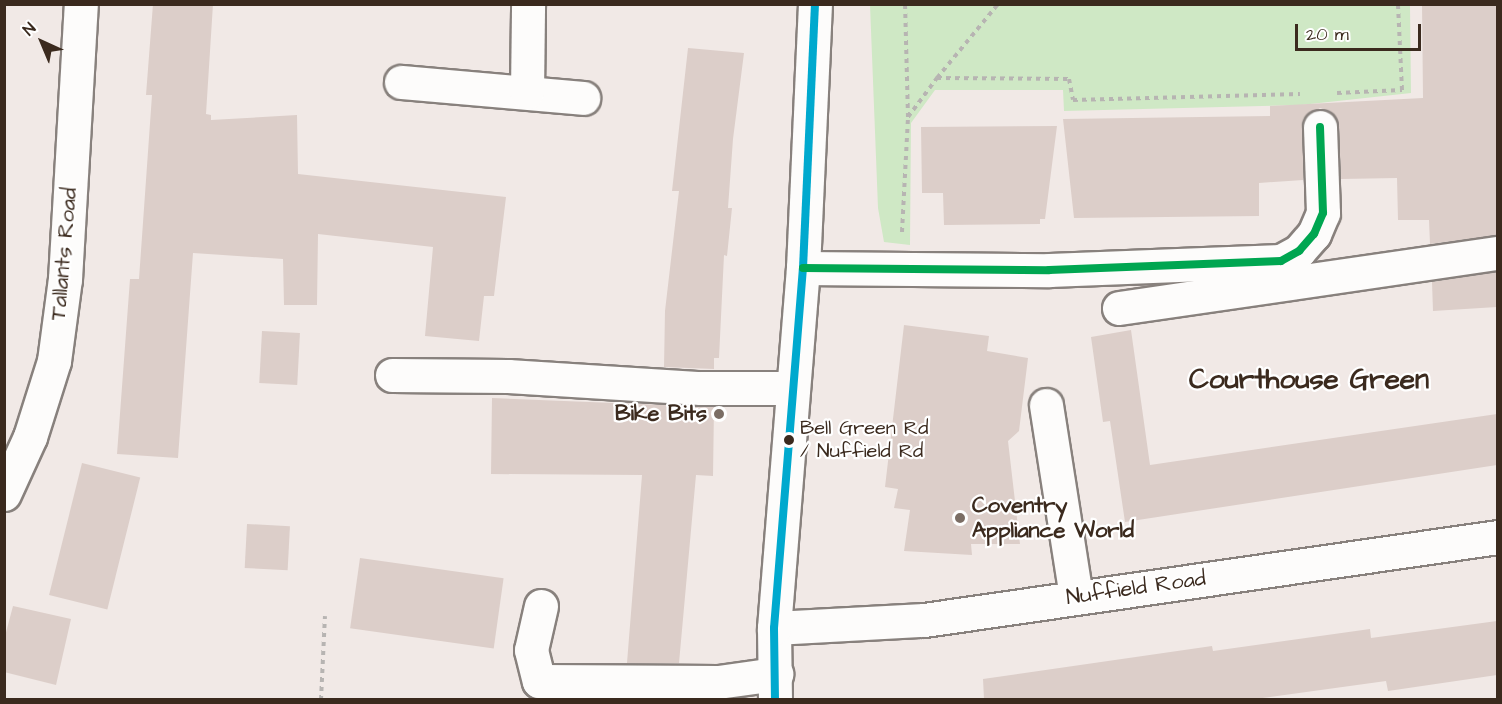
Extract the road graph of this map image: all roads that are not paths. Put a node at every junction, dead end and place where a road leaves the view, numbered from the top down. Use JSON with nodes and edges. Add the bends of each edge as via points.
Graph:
{"nodes":[{"id":1,"x":81,"y":4,"type":"edge"},
{"id":2,"x":528,"y":4,"type":"edge"},
{"id":3,"x":815,"y":4,"type":"edge"},
{"id":4,"x":401,"y":82,"type":"dead end"},
{"id":5,"x":527,"y":92,"type":"junction"},
{"id":6,"x":583,"y":98,"type":"dead end"},
{"id":7,"x":1320,"y":127,"type":"dead end"},
{"id":8,"x":1497,"y":253,"type":"edge"},
{"id":9,"x":803,"y":268,"type":"junction"},
{"id":10,"x":1119,"y":308,"type":"dead end"},
{"id":11,"x":392,"y":375,"type":"dead end"},
{"id":12,"x":793,"y":388,"type":"junction"},
{"id":13,"x":1046,"y":405,"type":"dead end"},
{"id":14,"x":4,"y":494,"type":"edge"},
{"id":15,"x":1497,"y":537,"type":"edge"},
{"id":16,"x":1076,"y":597,"type":"junction"},
{"id":17,"x":541,"y":606,"type":"dead end"},
{"id":18,"x":774,"y":628,"type":"junction"},
{"id":19,"x":773,"y":691,"type":"edge"}],
"edges":[{"from":1,"to":14,"type":"street","name":"Tallants Road","via":[[65,279],[54,361],[30,437]]},
{"from":2,"to":5,"type":"street"},
{"from":3,"to":9,"type":"street"},
{"from":4,"to":5,"type":"street"},
{"from":5,"to":6,"type":"street"},
{"from":7,"to":9,"type":"street","via":[[1323,213],[1314,234],[1299,251],[1281,261],[1049,270]]},
{"from":8,"to":10,"type":"street"},
{"from":9,"to":12,"type":"street"},
{"from":11,"to":12,"type":"street"},
{"from":12,"to":18,"type":"street"},
{"from":13,"to":16,"type":"street"},
{"from":15,"to":16,"type":"street","name":"Nuffield Road"},
{"from":16,"to":18,"type":"street","name":"Nuffield Road","via":[[924,620]]},
{"from":17,"to":19,"type":"street","via":[[531,650],[539,681],[718,682]]},
{"from":18,"to":19,"type":"street"}]}
